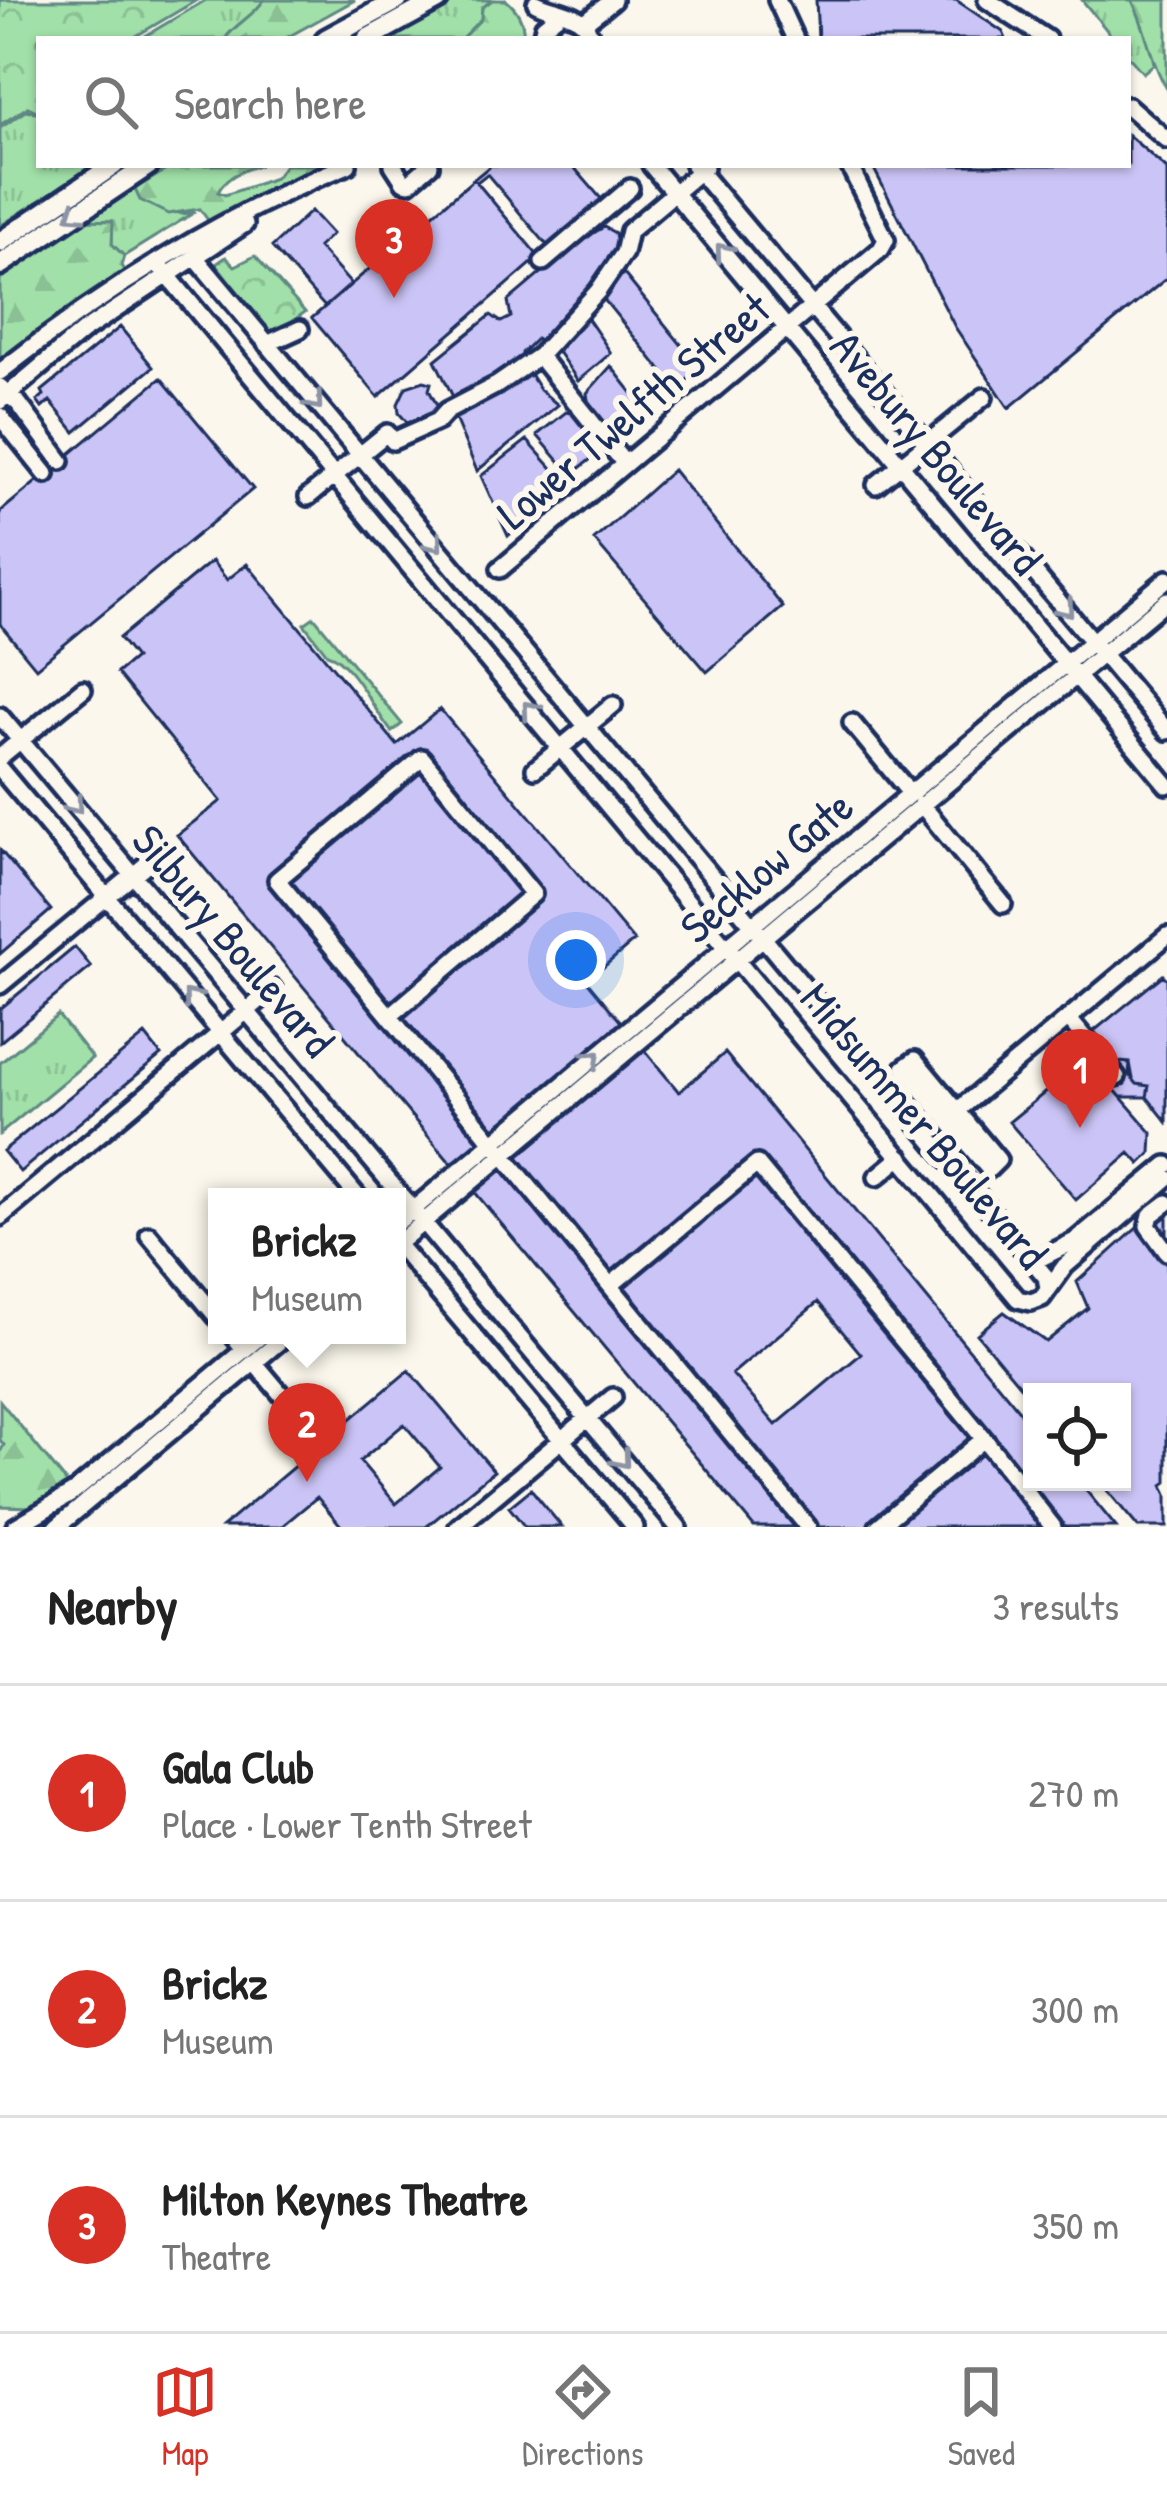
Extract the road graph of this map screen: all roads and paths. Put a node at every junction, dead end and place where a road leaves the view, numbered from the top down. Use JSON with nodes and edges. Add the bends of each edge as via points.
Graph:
{"nodes":[{"id":1,"x":398,"y":0,"type":"edge"},
{"id":2,"x":438,"y":0,"type":"edge"},
{"id":3,"x":613,"y":0,"type":"edge"},
{"id":4,"x":777,"y":0,"type":"edge"},
{"id":5,"x":987,"y":0,"type":"edge"},
{"id":6,"x":535,"y":2,"type":"edge"},
{"id":7,"x":559,"y":14,"type":"junction"},
{"id":8,"x":588,"y":31,"type":"edge"},
{"id":9,"x":542,"y":33,"type":"edge"},
{"id":10,"x":332,"y":36,"type":"edge"},
{"id":11,"x":372,"y":36,"type":"edge"},
{"id":12,"x":794,"y":36,"type":"edge"},
{"id":13,"x":1042,"y":36,"type":"edge"},
{"id":14,"x":1131,"y":109,"type":"edge"},
{"id":15,"x":1167,"y":140,"type":"edge"},
{"id":16,"x":110,"y":168,"type":"edge"},
{"id":17,"x":145,"y":168,"type":"edge"},
{"id":18,"x":340,"y":168,"type":"edge"},
{"id":19,"x":395,"y":168,"type":"edge"},
{"id":20,"x":427,"y":168,"type":"edge"},
{"id":21,"x":654,"y":168,"type":"edge"},
{"id":22,"x":699,"y":168,"type":"edge"},
{"id":23,"x":701,"y":168,"type":"edge"},
{"id":24,"x":850,"y":168,"type":"edge"},
{"id":25,"x":630,"y":188,"type":"dead end"},
{"id":26,"x":674,"y":192,"type":"junction"},
{"id":27,"x":219,"y":234,"type":"junction"},
{"id":28,"x":0,"y":242,"type":"edge"},
{"id":29,"x":195,"y":257,"type":"junction"},
{"id":30,"x":543,"y":262,"type":"dead end"},
{"id":31,"x":0,"y":265,"type":"edge"},
{"id":32,"x":149,"y":280,"type":"junction"},
{"id":33,"x":813,"y":306,"type":"junction"},
{"id":34,"x":787,"y":328,"type":"junction"},
{"id":35,"x":300,"y":329,"type":"dead end"},
{"id":36,"x":267,"y":344,"type":"junction"},
{"id":37,"x":538,"y":356,"type":"junction"},
{"id":38,"x":0,"y":372,"type":"edge"},
{"id":39,"x":3,"y":394,"type":"edge"},
{"id":40,"x":984,"y":397,"type":"dead end"},
{"id":41,"x":0,"y":416,"type":"edge"},
{"id":42,"x":34,"y":442,"type":"junction"},
{"id":43,"x":926,"y":444,"type":"junction"},
{"id":44,"x":360,"y":455,"type":"junction"},
{"id":45,"x":13,"y":460,"type":"dead end"},
{"id":46,"x":61,"y":461,"type":"dead end"},
{"id":47,"x":625,"y":464,"type":"junction"},
{"id":48,"x":901,"y":464,"type":"junction"},
{"id":49,"x":46,"y":473,"type":"dead end"},
{"id":50,"x":336,"y":474,"type":"junction"},
{"id":51,"x":876,"y":485,"type":"dead end"},
{"id":52,"x":308,"y":497,"type":"dead end"},
{"id":53,"x":500,"y":569,"type":"dead end"},
{"id":54,"x":1167,"y":579,"type":"edge"},
{"id":55,"x":1167,"y":599,"type":"edge"},
{"id":56,"x":1098,"y":647,"type":"junction"},
{"id":57,"x":1072,"y":670,"type":"junction"},
{"id":58,"x":83,"y":688,"type":"dead end"},
{"id":59,"x":613,"y":704,"type":"dead end"},
{"id":60,"x":0,"y":716,"type":"edge"},
{"id":61,"x":852,"y":723,"type":"dead end"},
{"id":62,"x":587,"y":726,"type":"junction"},
{"id":63,"x":1167,"y":730,"type":"edge"},
{"id":64,"x":20,"y":740,"type":"junction"},
{"id":65,"x":562,"y":747,"type":"junction"},
{"id":66,"x":0,"y":757,"type":"edge"},
{"id":67,"x":535,"y":769,"type":"dead end"},
{"id":68,"x":0,"y":770,"type":"edge"},
{"id":69,"x":1167,"y":785,"type":"edge"},
{"id":70,"x":916,"y":798,"type":"junction"},
{"id":71,"x":160,"y":853,"type":"dead end"},
{"id":72,"x":132,"y":874,"type":"junction"},
{"id":73,"x":106,"y":896,"type":"junction"},
{"id":74,"x":1003,"y":904,"type":"dead end"},
{"id":75,"x":758,"y":932,"type":"junction"},
{"id":76,"x":1165,"y":942,"type":"edge"},
{"id":77,"x":732,"y":953,"type":"junction"},
{"id":78,"x":0,"y":985,"type":"edge"},
{"id":79,"x":273,"y":989,"type":"dead end"},
{"id":80,"x":248,"y":1012,"type":"junction"},
{"id":81,"x":390,"y":1016,"type":"junction"},
{"id":82,"x":1068,"y":1018,"type":"junction"},
{"id":83,"x":221,"y":1033,"type":"junction"},
{"id":84,"x":1117,"y":1077,"type":"dead end"},
{"id":85,"x":957,"y":1111,"type":"junction"},
{"id":86,"x":500,"y":1147,"type":"junction"},
{"id":87,"x":936,"y":1148,"type":"junction"},
{"id":88,"x":906,"y":1163,"type":"junction"},
{"id":89,"x":1167,"y":1165,"type":"edge"},
{"id":90,"x":877,"y":1177,"type":"dead end"},
{"id":91,"x":1167,"y":1178,"type":"edge"},
{"id":92,"x":350,"y":1188,"type":"edge"},
{"id":93,"x":394,"y":1188,"type":"edge"},
{"id":94,"x":406,"y":1202,"type":"edge"},
{"id":95,"x":1167,"y":1203,"type":"edge"},
{"id":96,"x":418,"y":1216,"type":"junction"},
{"id":97,"x":0,"y":1217,"type":"edge"},
{"id":98,"x":406,"y":1220,"type":"edge"},
{"id":99,"x":406,"y":1232,"type":"edge"},
{"id":100,"x":149,"y":1235,"type":"dead end"},
{"id":101,"x":1167,"y":1252,"type":"edge"},
{"id":102,"x":406,"y":1255,"type":"edge"},
{"id":103,"x":1033,"y":1262,"type":"junction"},
{"id":104,"x":611,"y":1285,"type":"junction"},
{"id":105,"x":1048,"y":1288,"type":"junction"},
{"id":106,"x":208,"y":1306,"type":"edge"},
{"id":107,"x":239,"y":1344,"type":"edge"},
{"id":108,"x":256,"y":1344,"type":"edge"},
{"id":109,"x":271,"y":1344,"type":"edge"},
{"id":110,"x":249,"y":1356,"type":"junction"},
{"id":111,"x":613,"y":1397,"type":"dead end"},
{"id":112,"x":301,"y":1418,"type":"dead end"},
{"id":113,"x":587,"y":1418,"type":"junction"},
{"id":114,"x":984,"y":1439,"type":"junction"},
{"id":115,"x":562,"y":1440,"type":"junction"},
{"id":116,"x":15,"y":1527,"type":"edge"},
{"id":117,"x":57,"y":1527,"type":"edge"},
{"id":118,"x":458,"y":1527,"type":"edge"},
{"id":119,"x":635,"y":1527,"type":"edge"},
{"id":120,"x":678,"y":1527,"type":"edge"},
{"id":121,"x":808,"y":1527,"type":"edge"},
{"id":122,"x":878,"y":1527,"type":"edge"},
{"id":123,"x":1053,"y":1527,"type":"edge"}],
"edges":[{"from":1,"to":10,"type":"main road"},
{"from":2,"to":11,"type":"main road"},
{"from":3,"to":8,"type":"street"},
{"from":4,"to":12,"type":"street"},
{"from":5,"to":13,"type":"street"},
{"from":6,"to":7,"type":"street"},
{"from":6,"to":9,"type":"street"},
{"from":7,"to":8,"type":"street","via":[[574,15]]},
{"from":7,"to":9,"type":"street"},
{"from":14,"to":15,"type":"street"},
{"from":16,"to":28,"type":"main road"},
{"from":17,"to":31,"type":"main road","one_way":true},
{"from":18,"to":27,"type":"street"},
{"from":19,"to":20,"type":"street","via":[[410,183]]},
{"from":21,"to":26,"type":"street","name":"Avebury Boulevard"},
{"from":22,"to":26,"type":"street"},
{"from":23,"to":33,"type":"street","name":"Avebury Boulevard"},
{"from":24,"to":33,"type":"street","name":"Lower Twelfth Street","via":[[886,240]]},
{"from":25,"to":30,"type":"street"},
{"from":34,"to":26,"type":"street","name":"Avebury Boulevard","one_way":true},
{"from":26,"to":37,"type":"street","via":[[634,226],[598,292]]},
{"from":27,"to":29,"type":"street"},
{"from":27,"to":32,"type":"street"},
{"from":29,"to":32,"type":"street"},
{"from":29,"to":36,"type":"street"},
{"from":32,"to":38,"type":"street","via":[[58,325]]},
{"from":32,"to":39,"type":"street"},
{"from":32,"to":50,"type":"street","name":"Midsummer Boulevard","via":[[192,305]]},
{"from":33,"to":34,"type":"street","name":"Lower Twelfth Street"},
{"from":33,"to":43,"type":"street","name":"Avebury Boulevard"},
{"from":34,"to":47,"type":"street","name":"Lower Twelfth Street"},
{"from":34,"to":48,"type":"street","name":"Avebury Boulevard"},
{"from":35,"to":36,"type":"street"},
{"from":36,"to":44,"type":"street","one_way":true},
{"from":37,"to":44,"type":"street","via":[[437,421],[393,441],[387,433]]},
{"from":37,"to":47,"type":"street"},
{"from":39,"to":42,"type":"street"},
{"from":40,"to":43,"type":"street"},
{"from":41,"to":42,"type":"street"},
{"from":42,"to":45,"type":"street"},
{"from":42,"to":46,"type":"street"},
{"from":42,"to":49,"type":"street"},
{"from":43,"to":48,"type":"street"},
{"from":43,"to":56,"type":"street","name":"Avebury Boulevard","one_way":true},
{"from":44,"to":50,"type":"street"},
{"from":44,"to":62,"type":"street","one_way":true},
{"from":47,"to":53,"type":"street","name":"Lower Twelfth Street"},
{"from":48,"to":51,"type":"street"},
{"from":48,"to":57,"type":"street","name":"Avebury Boulevard"},
{"from":50,"to":52,"type":"street"},
{"from":65,"to":50,"type":"street","name":"Midsummer Boulevard","one_way":true},
{"from":54,"to":56,"type":"street"},
{"from":55,"to":56,"type":"street"},
{"from":56,"to":57,"type":"street","name":"Secklow Gate"},
{"from":56,"to":63,"type":"street","name":"Avebury Boulevard"},
{"from":57,"to":69,"type":"street","name":"Avebury Boulevard"},
{"from":57,"to":70,"type":"street","name":"Secklow Gate"},
{"from":58,"to":64,"type":"street"},
{"from":59,"to":62,"type":"street"},
{"from":60,"to":64,"type":"street","name":"Silbury Boulevard"},
{"from":61,"to":70,"type":"street"},
{"from":62,"to":65,"type":"street"},
{"from":62,"to":75,"type":"street","name":"Midsummer Boulevard"},
{"from":64,"to":66,"type":"street"},
{"from":64,"to":72,"type":"street","name":"Silbury Boulevard","one_way":true},
{"from":65,"to":67,"type":"street"},
{"from":65,"to":77,"type":"street","name":"Midsummer Boulevard"},
{"from":68,"to":73,"type":"street","name":"Silbury Boulevard"},
{"from":70,"to":74,"type":"street"},
{"from":70,"to":75,"type":"street","name":"Secklow Gate"},
{"from":71,"to":72,"type":"street"},
{"from":72,"to":73,"type":"street"},
{"from":72,"to":80,"type":"street","name":"Silbury Boulevard"},
{"from":73,"to":78,"type":"street"},
{"from":83,"to":73,"type":"street","name":"Silbury Boulevard","one_way":true},
{"from":75,"to":77,"type":"street","name":"Secklow Gate"},
{"from":75,"to":87,"type":"street","name":"Midsummer Boulevard"},
{"from":76,"to":82,"type":"street"},
{"from":77,"to":86,"type":"street","name":"Secklow Gate"},
{"from":77,"to":88,"type":"street","name":"Midsummer Boulevard"},
{"from":79,"to":80,"type":"street"},
{"from":80,"to":83,"type":"street"},
{"from":80,"to":93,"type":"street","name":"Silbury Boulevard"},
{"from":81,"to":81,"type":"street","via":[[533,894],[422,758],[277,880]]},
{"from":81,"to":86,"type":"street"},
{"from":82,"to":84,"type":"street"},
{"from":82,"to":85,"type":"street"},
{"from":83,"to":92,"type":"street","name":"Silbury Boulevard"},
{"from":83,"to":97,"type":"street"},
{"from":85,"to":85,"type":"street","via":[[998,1160],[988,1168],[904,1068],[915,1060]]},
{"from":86,"to":96,"type":"street","name":"Secklow Gate"},
{"from":86,"to":104,"type":"street"},
{"from":87,"to":88,"type":"street"},
{"from":87,"to":103,"type":"street","name":"Midsummer Boulevard"},
{"from":88,"to":90,"type":"street"},
{"from":88,"to":105,"type":"street","name":"Midsummer Boulevard","via":[[1018,1299],[1042,1298]]},
{"from":89,"to":103,"type":"street","via":[[1076,1241]]},
{"from":91,"to":105,"type":"street"},
{"from":94,"to":96,"type":"street","name":"Silbury Boulevard"},
{"from":95,"to":101,"type":"street","via":[[1148,1226]]},
{"from":96,"to":98,"type":"street"},
{"from":96,"to":99,"type":"street"},
{"from":96,"to":113,"type":"street","name":"Silbury Boulevard"},
{"from":100,"to":106,"type":"street"},
{"from":102,"to":115,"type":"street"},
{"from":103,"to":105,"type":"street","name":"Midsummer Boulevard"},
{"from":104,"to":114,"type":"street","via":[[757,1164]]},
{"from":104,"to":121,"type":"street"},
{"from":107,"to":110,"type":"street"},
{"from":108,"to":110,"type":"street"},
{"from":109,"to":110,"type":"street"},
{"from":110,"to":112,"type":"street"},
{"from":110,"to":116,"type":"street","via":[[74,1492]]},
{"from":110,"to":117,"type":"street"},
{"from":111,"to":113,"type":"street"},
{"from":113,"to":115,"type":"street"},
{"from":113,"to":120,"type":"street","name":"Silbury Boulevard","one_way":true},
{"from":114,"to":122,"type":"street"},
{"from":114,"to":123,"type":"street"},
{"from":115,"to":118,"type":"street"},
{"from":115,"to":119,"type":"street"}]}
